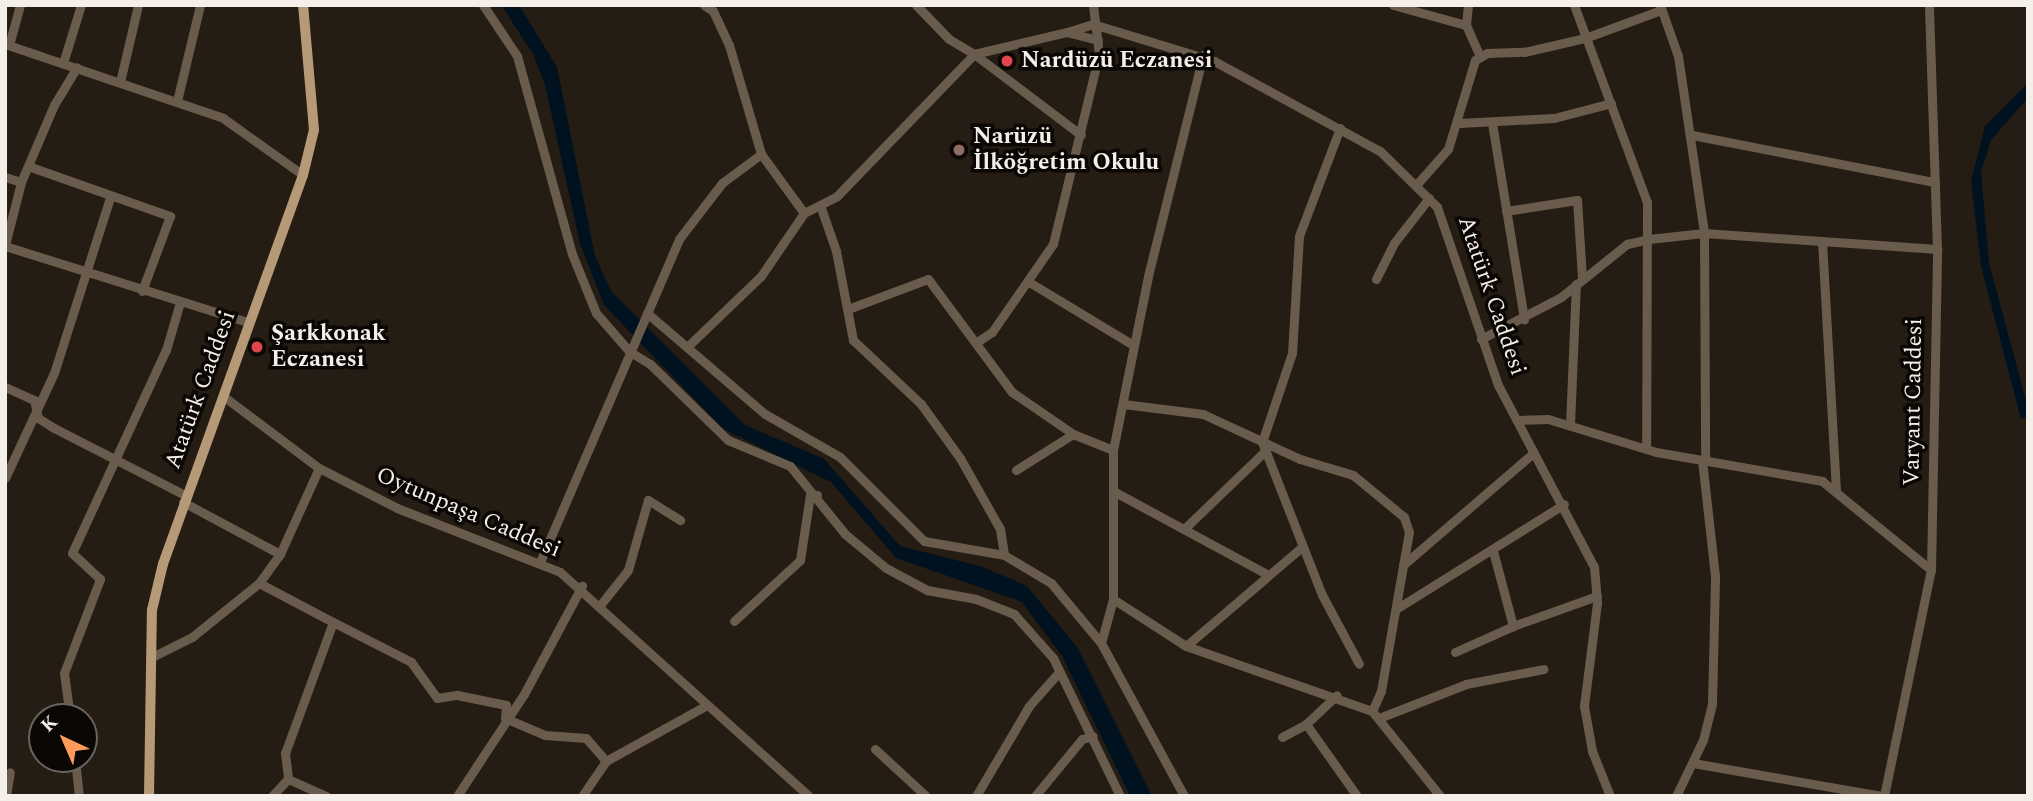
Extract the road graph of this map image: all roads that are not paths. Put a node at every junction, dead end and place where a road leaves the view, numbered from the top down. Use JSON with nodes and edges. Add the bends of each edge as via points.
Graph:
{"nodes":[{"id":1,"x":20,"y":5,"type":"edge"},
{"id":2,"x":81,"y":5,"type":"edge"},
{"id":3,"x":138,"y":5,"type":"edge"},
{"id":4,"x":200,"y":5,"type":"edge"},
{"id":5,"x":303,"y":5,"type":"edge"},
{"id":6,"x":483,"y":5,"type":"edge"},
{"id":7,"x":704,"y":5,"type":"edge"},
{"id":8,"x":916,"y":5,"type":"edge"},
{"id":9,"x":1093,"y":5,"type":"edge"},
{"id":10,"x":1393,"y":5,"type":"edge"},
{"id":11,"x":1468,"y":5,"type":"edge"},
{"id":12,"x":1574,"y":5,"type":"edge"},
{"id":13,"x":1929,"y":5,"type":"edge"},
{"id":14,"x":1661,"y":7,"type":"edge"},
{"id":15,"x":1093,"y":24,"type":"junction"},
{"id":16,"x":1466,"y":25,"type":"junction"},
{"id":17,"x":1067,"y":32,"type":"junction"},
{"id":18,"x":1585,"y":38,"type":"junction"},
{"id":19,"x":1098,"y":40,"type":"junction"},
{"id":20,"x":7,"y":44,"type":"edge"},
{"id":21,"x":974,"y":54,"type":"junction"},
{"id":22,"x":1203,"y":55,"type":"junction"},
{"id":23,"x":1480,"y":57,"type":"junction"},
{"id":24,"x":63,"y":62,"type":"junction"},
{"id":25,"x":77,"y":67,"type":"junction"},
{"id":26,"x":120,"y":82,"type":"junction"},
{"id":27,"x":177,"y":101,"type":"junction"},
{"id":28,"x":1611,"y":103,"type":"junction"},
{"id":29,"x":1459,"y":123,"type":"junction"},
{"id":30,"x":1492,"y":123,"type":"junction"},
{"id":31,"x":1340,"y":128,"type":"junction"},
{"id":32,"x":1081,"y":135,"type":"junction"},
{"id":33,"x":1692,"y":135,"type":"junction"},
{"id":34,"x":761,"y":154,"type":"junction"},
{"id":35,"x":28,"y":166,"type":"junction"},
{"id":36,"x":303,"y":175,"type":"junction"},
{"id":37,"x":5,"y":177,"type":"edge"},
{"id":38,"x":21,"y":182,"type":"junction"},
{"id":39,"x":1934,"y":182,"type":"junction"},
{"id":40,"x":1418,"y":184,"type":"junction"},
{"id":41,"x":110,"y":197,"type":"junction"},
{"id":42,"x":1429,"y":198,"type":"junction"},
{"id":43,"x":820,"y":205,"type":"junction"},
{"id":44,"x":1506,"y":211,"type":"junction"},
{"id":45,"x":804,"y":213,"type":"junction"},
{"id":46,"x":1704,"y":233,"type":"junction"},
{"id":47,"x":1649,"y":239,"type":"junction"},
{"id":48,"x":1822,"y":241,"type":"junction"},
{"id":49,"x":5,"y":246,"type":"edge"},
{"id":50,"x":1937,"y":248,"type":"junction"},
{"id":51,"x":86,"y":274,"type":"junction"},
{"id":52,"x":1376,"y":279,"type":"dead end"},
{"id":53,"x":1579,"y":281,"type":"junction"},
{"id":54,"x":1029,"y":282,"type":"junction"},
{"id":55,"x":142,"y":291,"type":"junction"},
{"id":56,"x":180,"y":302,"type":"junction"},
{"id":57,"x":848,"y":309,"type":"junction"},
{"id":58,"x":647,"y":313,"type":"junction"},
{"id":59,"x":1524,"y":319,"type":"junction"},
{"id":60,"x":248,"y":323,"type":"junction"},
{"id":61,"x":1480,"y":339,"type":"junction"},
{"id":62,"x":977,"y":342,"type":"junction"},
{"id":63,"x":1133,"y":345,"type":"junction"},
{"id":64,"x":687,"y":347,"type":"junction"},
{"id":65,"x":629,"y":351,"type":"junction"},
{"id":66,"x":5,"y":387,"type":"edge"},
{"id":67,"x":223,"y":396,"type":"junction"},
{"id":68,"x":1123,"y":404,"type":"junction"},
{"id":69,"x":36,"y":409,"type":"junction"},
{"id":70,"x":1517,"y":420,"type":"junction"},
{"id":71,"x":1570,"y":425,"type":"junction"},
{"id":72,"x":1073,"y":433,"type":"junction"},
{"id":73,"x":1264,"y":446,"type":"junction"},
{"id":74,"x":1646,"y":449,"type":"junction"},
{"id":75,"x":1113,"y":450,"type":"junction"},
{"id":76,"x":1533,"y":453,"type":"junction"},
{"id":77,"x":117,"y":459,"type":"junction"},
{"id":78,"x":1704,"y":461,"type":"junction"},
{"id":79,"x":319,"y":468,"type":"junction"},
{"id":80,"x":1016,"y":470,"type":"dead end"},
{"id":81,"x":5,"y":478,"type":"edge"},
{"id":82,"x":1836,"y":491,"type":"junction"},
{"id":83,"x":1115,"y":492,"type":"junction"},
{"id":84,"x":817,"y":495,"type":"junction"},
{"id":85,"x":184,"y":498,"type":"junction"},
{"id":86,"x":1564,"y":504,"type":"junction"},
{"id":87,"x":680,"y":520,"type":"dead end"},
{"id":88,"x":1184,"y":529,"type":"junction"},
{"id":89,"x":1302,"y":547,"type":"junction"},
{"id":90,"x":1493,"y":551,"type":"junction"},
{"id":91,"x":280,"y":554,"type":"junction"},
{"id":92,"x":1004,"y":555,"type":"junction"},
{"id":93,"x":540,"y":562,"type":"junction"},
{"id":94,"x":1401,"y":566,"type":"junction"},
{"id":95,"x":1931,"y":570,"type":"junction"},
{"id":96,"x":1265,"y":573,"type":"junction"},
{"id":97,"x":259,"y":583,"type":"junction"},
{"id":98,"x":582,"y":586,"type":"junction"},
{"id":99,"x":1597,"y":596,"type":"junction"},
{"id":100,"x":1112,"y":599,"type":"junction"},
{"id":101,"x":601,"y":604,"type":"junction"},
{"id":102,"x":1396,"y":608,"type":"junction"},
{"id":103,"x":734,"y":621,"type":"dead end"},
{"id":104,"x":333,"y":622,"type":"junction"},
{"id":105,"x":1513,"y":626,"type":"junction"},
{"id":106,"x":1101,"y":643,"type":"junction"},
{"id":107,"x":1186,"y":646,"type":"junction"},
{"id":108,"x":1455,"y":652,"type":"dead end"},
{"id":109,"x":150,"y":658,"type":"junction"},
{"id":110,"x":1359,"y":664,"type":"dead end"},
{"id":111,"x":1544,"y":668,"type":"dead end"},
{"id":112,"x":1059,"y":672,"type":"junction"},
{"id":113,"x":1338,"y":695,"type":"junction"},
{"id":114,"x":67,"y":703,"type":"edge"},
{"id":115,"x":707,"y":705,"type":"junction"},
{"id":116,"x":1375,"y":715,"type":"junction"},
{"id":117,"x":505,"y":718,"type":"junction"},
{"id":118,"x":1306,"y":724,"type":"junction"},
{"id":119,"x":1093,"y":736,"type":"junction"},
{"id":120,"x":1282,"y":737,"type":"dead end"},
{"id":121,"x":875,"y":749,"type":"dead end"},
{"id":122,"x":606,"y":761,"type":"junction"},
{"id":123,"x":1693,"y":763,"type":"junction"},
{"id":124,"x":10,"y":772,"type":"dead end"},
{"id":125,"x":77,"y":773,"type":"edge"},
{"id":126,"x":288,"y":779,"type":"junction"},
{"id":127,"x":6,"y":796,"type":"edge"},
{"id":128,"x":79,"y":796,"type":"edge"},
{"id":129,"x":149,"y":796,"type":"edge"},
{"id":130,"x":272,"y":796,"type":"edge"},
{"id":131,"x":326,"y":796,"type":"edge"},
{"id":132,"x":457,"y":796,"type":"edge"},
{"id":133,"x":582,"y":796,"type":"edge"},
{"id":134,"x":809,"y":796,"type":"edge"},
{"id":135,"x":926,"y":796,"type":"edge"},
{"id":136,"x":976,"y":796,"type":"edge"},
{"id":137,"x":1035,"y":796,"type":"edge"},
{"id":138,"x":1120,"y":796,"type":"edge"},
{"id":139,"x":1184,"y":796,"type":"edge"},
{"id":140,"x":1357,"y":796,"type":"edge"},
{"id":141,"x":1440,"y":796,"type":"edge"},
{"id":142,"x":1610,"y":796,"type":"edge"},
{"id":143,"x":1676,"y":796,"type":"edge"},
{"id":144,"x":1884,"y":796,"type":"edge"}],
"edges":[{"from":1,"to":20,"type":"street"},
{"from":2,"to":24,"type":"street"},
{"from":3,"to":26,"type":"street"},
{"from":4,"to":27,"type":"street"},
{"from":5,"to":36,"type":"main road","name":"Atatürk Caddesi","via":[[314,130]]},
{"from":6,"to":65,"type":"street","via":[[517,57],[585,292]]},
{"from":7,"to":34,"type":"street","via":[[713,11],[729,45]]},
{"from":8,"to":21,"type":"street","via":[[949,40]]},
{"from":9,"to":15,"type":"street"},
{"from":10,"to":16,"type":"street"},
{"from":11,"to":16,"type":"street"},
{"from":12,"to":18,"type":"street"},
{"from":13,"to":39,"type":"street","name":"Varyant Caddesi"},
{"from":14,"to":18,"type":"street"},
{"from":14,"to":33,"type":"street","via":[[1678,56]]},
{"from":15,"to":17,"type":"street"},
{"from":15,"to":19,"type":"street"},
{"from":15,"to":22,"type":"street","name":"Atatürk Caddesi"},
{"from":16,"to":23,"type":"street"},
{"from":17,"to":19,"type":"street"},
{"from":17,"to":21,"type":"street"},
{"from":18,"to":23,"type":"street"},
{"from":18,"to":28,"type":"street"},
{"from":19,"to":32,"type":"street"},
{"from":20,"to":24,"type":"street"},
{"from":21,"to":32,"type":"street"},
{"from":21,"to":43,"type":"street","via":[[872,162]]},
{"from":22,"to":31,"type":"street","name":"Atatürk Caddesi"},
{"from":22,"to":63,"type":"street"},
{"from":23,"to":29,"type":"street","via":[[1472,65]]},
{"from":24,"to":25,"type":"street"},
{"from":25,"to":26,"type":"street"},
{"from":25,"to":35,"type":"street"},
{"from":26,"to":27,"type":"street"},
{"from":27,"to":36,"type":"street","via":[[238,126]]},
{"from":28,"to":30,"type":"street","via":[[1554,118]]},
{"from":28,"to":47,"type":"street","via":[[1647,202]]},
{"from":29,"to":30,"type":"street"},
{"from":29,"to":40,"type":"street","via":[[1436,168]]},
{"from":30,"to":44,"type":"street"},
{"from":31,"to":40,"type":"street","name":"Atatürk Caddesi","via":[[1388,156]]},
{"from":31,"to":73,"type":"street","via":[[1299,236],[1292,353]]},
{"from":32,"to":54,"type":"street","via":[[1052,244]]},
{"from":33,"to":39,"type":"street"},
{"from":33,"to":46,"type":"street"},
{"from":34,"to":45,"type":"street"},
{"from":34,"to":58,"type":"street","via":[[695,211]]},
{"from":35,"to":38,"type":"street"},
{"from":35,"to":41,"type":"street"},
{"from":36,"to":60,"type":"main road","name":"Atatürk Caddesi"},
{"from":37,"to":38,"type":"street"},
{"from":38,"to":49,"type":"street"},
{"from":39,"to":50,"type":"street","name":"Varyant Caddesi"},
{"from":40,"to":42,"type":"street","name":"Atatürk Caddesi"},
{"from":41,"to":51,"type":"street"},
{"from":41,"to":55,"type":"street","via":[[170,216]]},
{"from":42,"to":52,"type":"street","via":[[1394,243]]},
{"from":42,"to":61,"type":"street","name":"Atatürk Caddesi","via":[[1452,241]]},
{"from":43,"to":45,"type":"street"},
{"from":43,"to":57,"type":"street"},
{"from":44,"to":53,"type":"street","via":[[1577,200]]},
{"from":44,"to":59,"type":"street"},
{"from":45,"to":64,"type":"street","via":[[761,276]]},
{"from":46,"to":47,"type":"street"},
{"from":46,"to":48,"type":"street"},
{"from":46,"to":78,"type":"street"},
{"from":47,"to":53,"type":"street","via":[[1627,244]]},
{"from":47,"to":74,"type":"street"},
{"from":48,"to":50,"type":"street"},
{"from":48,"to":82,"type":"street","via":[[1839,478]]},
{"from":49,"to":51,"type":"street"},
{"from":50,"to":95,"type":"street","name":"Varyant Caddesi"},
{"from":51,"to":55,"type":"street"},
{"from":51,"to":69,"type":"street"},
{"from":53,"to":59,"type":"street"},
{"from":53,"to":71,"type":"street"},
{"from":54,"to":62,"type":"street","via":[[992,332]]},
{"from":54,"to":63,"type":"street"},
{"from":55,"to":56,"type":"street"},
{"from":56,"to":60,"type":"street"},
{"from":56,"to":77,"type":"street","via":[[166,350]]},
{"from":57,"to":62,"type":"street","via":[[928,279]]},
{"from":57,"to":92,"type":"street","via":[[853,340],[921,404],[960,458],[1000,529]]},
{"from":58,"to":64,"type":"street"},
{"from":58,"to":65,"type":"street"},
{"from":59,"to":61,"type":"street"},
{"from":60,"to":67,"type":"main road","name":"Atatürk Caddesi"},
{"from":61,"to":70,"type":"street","name":"Atatürk Caddesi"},
{"from":62,"to":72,"type":"street","via":[[1012,393]]},
{"from":63,"to":68,"type":"street"},
{"from":64,"to":92,"type":"street","via":[[765,414],[840,457],[923,541]]},
{"from":65,"to":84,"type":"street","via":[[728,440],[790,466]]},
{"from":65,"to":93,"type":"street"},
{"from":66,"to":69,"type":"street","via":[[27,395]]},
{"from":67,"to":79,"type":"street","name":"Oytunpaşa Caddesi"},
{"from":67,"to":85,"type":"main road","name":"Atatürk Caddesi"},
{"from":68,"to":73,"type":"street","via":[[1203,414]]},
{"from":68,"to":75,"type":"street"},
{"from":69,"to":77,"type":"street","via":[[38,418],[54,428]]},
{"from":69,"to":81,"type":"street"},
{"from":70,"to":71,"type":"street"},
{"from":70,"to":76,"type":"street","name":"Atatürk Caddesi"},
{"from":71,"to":74,"type":"street"},
{"from":72,"to":75,"type":"street"},
{"from":72,"to":80,"type":"street"},
{"from":73,"to":88,"type":"street"},
{"from":73,"to":89,"type":"street"},
{"from":73,"to":94,"type":"street","via":[[1353,475],[1379,491],[1404,517],[1409,532]]},
{"from":74,"to":78,"type":"street"},
{"from":75,"to":83,"type":"street"},
{"from":76,"to":86,"type":"street","name":"Atatürk Caddesi"},
{"from":76,"to":94,"type":"street"},
{"from":77,"to":85,"type":"street"},
{"from":77,"to":114,"type":"street","via":[[72,553],[100,579],[64,673]]},
{"from":78,"to":82,"type":"street","via":[[1792,472]]},
{"from":78,"to":123,"type":"street","via":[[1715,576],[1713,689],[1707,728]]},
{"from":79,"to":91,"type":"street"},
{"from":79,"to":93,"type":"street","name":"Oytunpaşa Caddesi","via":[[397,508]]},
{"from":82,"to":95,"type":"street"},
{"from":83,"to":88,"type":"street"},
{"from":83,"to":100,"type":"street"},
{"from":84,"to":103,"type":"street","via":[[810,495],[800,560]]},
{"from":84,"to":112,"type":"street","via":[[845,534],[905,579],[927,590],[997,604],[1014,614],[1040,639]]},
{"from":85,"to":91,"type":"street"},
{"from":85,"to":109,"type":"main road","name":"Atatürk Caddesi","via":[[152,610]]},
{"from":86,"to":90,"type":"street"},
{"from":86,"to":99,"type":"street","name":"Atatürk Caddesi","via":[[1591,557]]},
{"from":87,"to":101,"type":"street","via":[[648,500],[628,570]]},
{"from":88,"to":96,"type":"street"},
{"from":89,"to":96,"type":"street"},
{"from":89,"to":110,"type":"street","via":[[1341,637]]},
{"from":90,"to":102,"type":"street"},
{"from":90,"to":105,"type":"street"},
{"from":91,"to":97,"type":"street"},
{"from":92,"to":106,"type":"street","via":[[1051,583]]},
{"from":93,"to":98,"type":"street","name":"Oytunpaşa Caddesi"},
{"from":94,"to":102,"type":"street"},
{"from":95,"to":144,"type":"street","name":"Varyant Caddesi"},
{"from":96,"to":107,"type":"street"},
{"from":97,"to":104,"type":"street"},
{"from":97,"to":109,"type":"street","via":[[192,637]]},
{"from":98,"to":101,"type":"street","name":"Oytunpaşa Caddesi"},
{"from":98,"to":117,"type":"street"},
{"from":99,"to":105,"type":"street"},
{"from":99,"to":142,"type":"street","name":"Atatürk Caddesi","via":[[1584,706],[1592,751]]},
{"from":100,"to":106,"type":"street"},
{"from":100,"to":107,"type":"street"},
{"from":101,"to":115,"type":"street","name":"Oytunpaşa Caddesi"},
{"from":102,"to":116,"type":"street"},
{"from":104,"to":117,"type":"street","via":[[411,662],[437,698],[457,695],[506,705]]},
{"from":104,"to":126,"type":"street","via":[[285,753]]},
{"from":105,"to":108,"type":"street"},
{"from":106,"to":139,"type":"street"},
{"from":107,"to":113,"type":"street"},
{"from":109,"to":129,"type":"main road","name":"Atatürk Caddesi"},
{"from":111,"to":116,"type":"street","via":[[1466,684]]},
{"from":112,"to":119,"type":"street"},
{"from":112,"to":136,"type":"street","via":[[1029,706]]},
{"from":113,"to":116,"type":"street"},
{"from":113,"to":118,"type":"street"},
{"from":115,"to":122,"type":"street"},
{"from":115,"to":134,"type":"street","name":"Oytunpaşa Caddesi"},
{"from":116,"to":141,"type":"street"},
{"from":117,"to":122,"type":"street","via":[[545,735],[586,738]]},
{"from":117,"to":132,"type":"street"},
{"from":118,"to":120,"type":"street"},
{"from":118,"to":140,"type":"street"},
{"from":119,"to":137,"type":"street","via":[[1082,739]]},
{"from":119,"to":138,"type":"street"},
{"from":121,"to":135,"type":"street"},
{"from":122,"to":133,"type":"street"},
{"from":123,"to":143,"type":"street"},
{"from":123,"to":144,"type":"street"},
{"from":124,"to":127,"type":"street"},
{"from":125,"to":128,"type":"street"},
{"from":126,"to":130,"type":"street"},
{"from":126,"to":131,"type":"street"}]}
